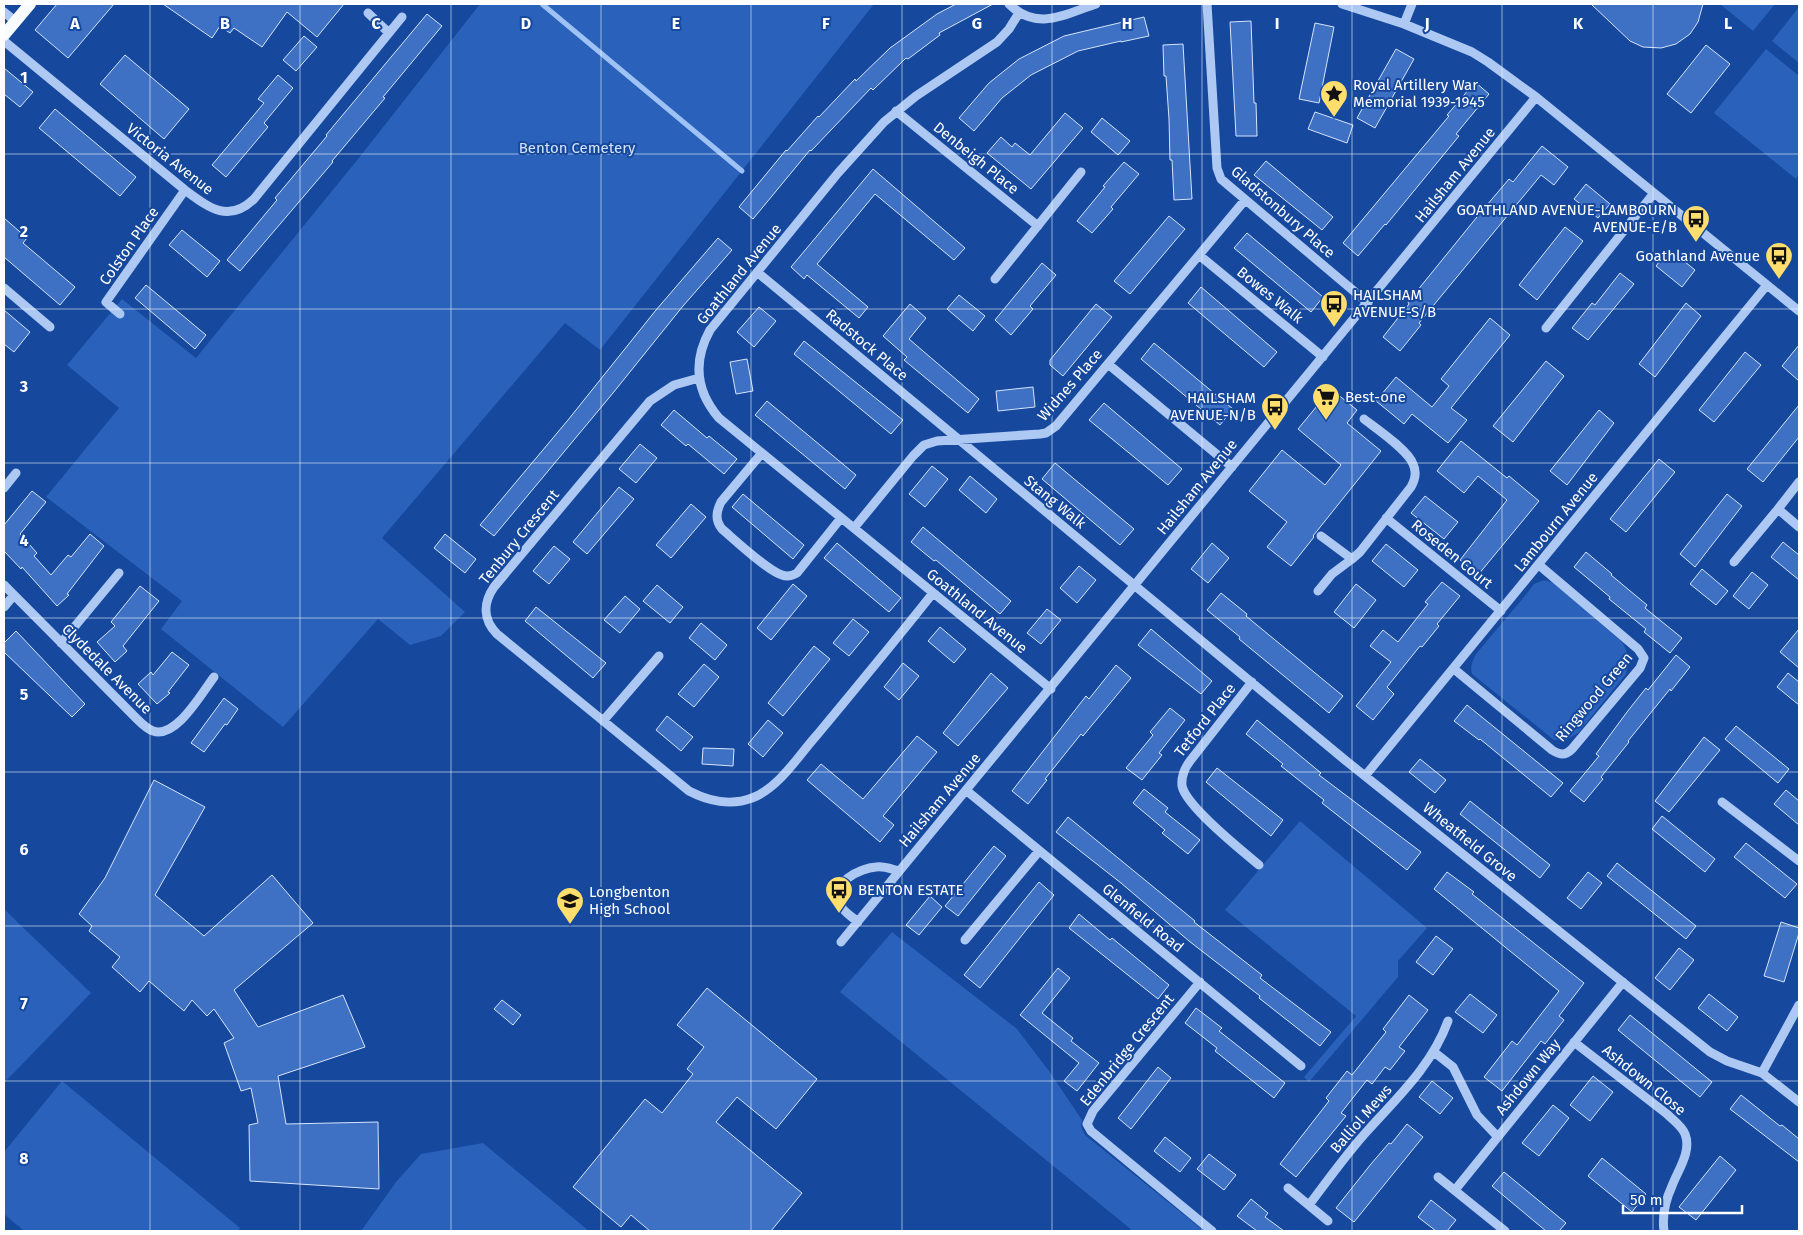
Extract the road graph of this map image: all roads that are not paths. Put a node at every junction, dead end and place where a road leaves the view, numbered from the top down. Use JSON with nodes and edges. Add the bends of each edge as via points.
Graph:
{"nodes":[{"id":1,"x":30,"y":4,"type":"edge"},
{"id":2,"x":1009,"y":4,"type":"edge"},
{"id":3,"x":1096,"y":4,"type":"edge"},
{"id":4,"x":1207,"y":4,"type":"edge"},
{"id":5,"x":1342,"y":4,"type":"edge"},
{"id":6,"x":1412,"y":4,"type":"edge"},
{"id":7,"x":4,"y":12,"type":"edge"},
{"id":8,"x":368,"y":13,"type":"dead end"},
{"id":9,"x":1020,"y":13,"type":"junction"},
{"id":10,"x":402,"y":17,"type":"dead end"},
{"id":11,"x":15,"y":21,"type":"junction"},
{"id":12,"x":1404,"y":24,"type":"junction"},
{"id":13,"x":389,"y":33,"type":"junction"},
{"id":14,"x":4,"y":35,"type":"edge"},
{"id":15,"x":4,"y":41,"type":"edge"},
{"id":16,"x":1536,"y":97,"type":"junction"},
{"id":17,"x":896,"y":111,"type":"junction"},
{"id":18,"x":1081,"y":172,"type":"dead end"},
{"id":19,"x":185,"y":190,"type":"junction"},
{"id":20,"x":1654,"y":193,"type":"junction"},
{"id":21,"x":1245,"y":200,"type":"junction"},
{"id":22,"x":1038,"y":226,"type":"junction"},
{"id":23,"x":1199,"y":255,"type":"junction"},
{"id":24,"x":757,"y":272,"type":"junction"},
{"id":25,"x":995,"y":279,"type":"dead end"},
{"id":26,"x":1767,"y":285,"type":"junction"},
{"id":27,"x":4,"y":288,"type":"edge"},
{"id":28,"x":1368,"y":303,"type":"junction"},
{"id":29,"x":1799,"y":311,"type":"edge"},
{"id":30,"x":120,"y":314,"type":"dead end"},
{"id":31,"x":50,"y":327,"type":"dead end"},
{"id":32,"x":1546,"y":328,"type":"dead end"},
{"id":33,"x":1323,"y":357,"type":"junction"},
{"id":34,"x":1108,"y":364,"type":"junction"},
{"id":35,"x":699,"y":378,"type":"junction"},
{"id":36,"x":1364,"y":419,"type":"dead end"},
{"id":37,"x":958,"y":440,"type":"junction"},
{"id":38,"x":762,"y":453,"type":"junction"},
{"id":39,"x":1232,"y":467,"type":"junction"},
{"id":40,"x":16,"y":473,"type":"dead end"},
{"id":41,"x":1799,"y":482,"type":"edge"},
{"id":42,"x":4,"y":488,"type":"edge"},
{"id":43,"x":1778,"y":509,"type":"junction"},
{"id":44,"x":841,"y":518,"type":"junction"},
{"id":45,"x":1386,"y":518,"type":"junction"},
{"id":46,"x":1799,"y":527,"type":"edge"},
{"id":47,"x":854,"y":528,"type":"junction"},
{"id":48,"x":1321,"y":536,"type":"dead end"},
{"id":49,"x":1352,"y":559,"type":"junction"},
{"id":50,"x":1734,"y":562,"type":"dead end"},
{"id":51,"x":1540,"y":565,"type":"junction"},
{"id":52,"x":119,"y":573,"type":"dead end"},
{"id":53,"x":4,"y":585,"type":"edge"},
{"id":54,"x":1135,"y":585,"type":"junction"},
{"id":55,"x":1318,"y":591,"type":"dead end"},
{"id":56,"x":933,"y":594,"type":"junction"},
{"id":57,"x":14,"y":595,"type":"junction"},
{"id":58,"x":4,"y":606,"type":"edge"},
{"id":59,"x":1501,"y":611,"type":"junction"},
{"id":60,"x":62,"y":643,"type":"junction"},
{"id":61,"x":659,"y":656,"type":"dead end"},
{"id":62,"x":1454,"y":669,"type":"junction"},
{"id":63,"x":214,"y":677,"type":"dead end"},
{"id":64,"x":1252,"y":682,"type":"junction"},
{"id":65,"x":1051,"y":689,"type":"junction"},
{"id":66,"x":603,"y":721,"type":"junction"},
{"id":67,"x":1366,"y":776,"type":"junction"},
{"id":68,"x":967,"y":791,"type":"junction"},
{"id":69,"x":1722,"y":802,"type":"dead end"},
{"id":70,"x":1039,"y":851,"type":"junction"},
{"id":71,"x":1799,"y":861,"type":"edge"},
{"id":72,"x":1259,"y":865,"type":"dead end"},
{"id":73,"x":899,"y":871,"type":"junction"},
{"id":74,"x":858,"y":922,"type":"junction"},
{"id":75,"x":965,"y":940,"type":"dead end"},
{"id":76,"x":842,"y":942,"type":"dead end"},
{"id":77,"x":1200,"y":982,"type":"junction"},
{"id":78,"x":1623,"y":982,"type":"junction"},
{"id":79,"x":1799,"y":1005,"type":"edge"},
{"id":80,"x":1448,"y":1021,"type":"dead end"},
{"id":81,"x":1574,"y":1042,"type":"junction"},
{"id":82,"x":1434,"y":1052,"type":"junction"},
{"id":83,"x":1301,"y":1066,"type":"dead end"},
{"id":84,"x":1762,"y":1073,"type":"junction"},
{"id":85,"x":1799,"y":1102,"type":"edge"},
{"id":86,"x":1497,"y":1136,"type":"junction"},
{"id":87,"x":1438,"y":1176,"type":"dead end"},
{"id":88,"x":1288,"y":1188,"type":"dead end"},
{"id":89,"x":1455,"y":1190,"type":"junction"},
{"id":90,"x":1309,"y":1205,"type":"junction"},
{"id":91,"x":1328,"y":1220,"type":"dead end"},
{"id":92,"x":1212,"y":1231,"type":"edge"},
{"id":93,"x":1505,"y":1231,"type":"edge"},
{"id":94,"x":1664,"y":1231,"type":"edge"}],
"edges":[{"from":1,"to":11,"type":"main road"},
{"from":2,"to":9,"type":"street"},
{"from":3,"to":9,"type":"street","via":[[1040,20]]},
{"from":4,"to":21,"type":"street","name":"Gladstonbury Place","via":[[1217,168],[1226,185]]},
{"from":5,"to":12,"type":"street"},
{"from":6,"to":12,"type":"street"},
{"from":7,"to":11,"type":"street"},
{"from":8,"to":13,"type":"street"},
{"from":9,"to":17,"type":"street","name":"Goathland Avenue","via":[[997,42]]},
{"from":10,"to":13,"type":"street","name":"Victoria Avenue"},
{"from":11,"to":14,"type":"main road"},
{"from":12,"to":16,"type":"street","via":[[1472,52]]},
{"from":13,"to":19,"type":"street","name":"Victoria Avenue","via":[[248,204],[231,212],[218,211]]},
{"from":15,"to":19,"type":"street","name":"Victoria Avenue"},
{"from":16,"to":20,"type":"street"},
{"from":16,"to":28,"type":"street","name":"Hailsham Avenue"},
{"from":17,"to":22,"type":"street","name":"Denbeigh Place"},
{"from":17,"to":24,"type":"street","name":"Goathland Avenue","via":[[854,154]]},
{"from":18,"to":22,"type":"street"},
{"from":19,"to":30,"type":"street","name":"Colston Place","via":[[106,302]]},
{"from":20,"to":26,"type":"street"},
{"from":20,"to":32,"type":"street"},
{"from":21,"to":23,"type":"street","name":"Widnes Place"},
{"from":21,"to":28,"type":"street","name":"Gladstonbury Place"},
{"from":22,"to":25,"type":"street"},
{"from":23,"to":33,"type":"street","name":"Bowes Walk"},
{"from":23,"to":34,"type":"street","name":"Widnes Place"},
{"from":24,"to":35,"type":"street","name":"Goathland Avenue","via":[[705,339],[699,358]]},
{"from":24,"to":37,"type":"street","name":"Radstock Place"},
{"from":26,"to":29,"type":"street"},
{"from":26,"to":51,"type":"street","name":"Lambourn Avenue"},
{"from":27,"to":31,"type":"street"},
{"from":28,"to":33,"type":"street","name":"Hailsham Avenue"},
{"from":33,"to":39,"type":"street","name":"Hailsham Avenue"},
{"from":34,"to":37,"type":"street","name":"Widnes Place","via":[[1056,426],[1046,433]]},
{"from":34,"to":39,"type":"street"},
{"from":35,"to":38,"type":"street","name":"Goathland Avenue","via":[[711,408]]},
{"from":35,"to":66,"type":"street","name":"Tenbury Crescent","via":[[674,385],[650,401],[487,599],[487,616],[493,629]]},
{"from":36,"to":45,"type":"street","via":[[1410,458],[1415,472],[1412,487]]},
{"from":37,"to":47,"type":"street","name":"Widnes Place","via":[[924,445]]},
{"from":37,"to":54,"type":"street","name":"Stang Walk"},
{"from":38,"to":44,"type":"street","name":"Goathland Avenue"},
{"from":38,"to":44,"type":"street","via":[[721,502],[717,521],[722,529],[784,576],[796,573]]},
{"from":39,"to":54,"type":"street","name":"Hailsham Avenue"},
{"from":40,"to":42,"type":"street"},
{"from":41,"to":43,"type":"street"},
{"from":43,"to":46,"type":"street"},
{"from":43,"to":50,"type":"street"},
{"from":44,"to":47,"type":"street","name":"Goathland Avenue"},
{"from":45,"to":49,"type":"street"},
{"from":45,"to":59,"type":"street","name":"Roseden Court"},
{"from":47,"to":56,"type":"street","name":"Goathland Avenue"},
{"from":48,"to":49,"type":"street"},
{"from":49,"to":55,"type":"street","via":[[1332,574]]},
{"from":51,"to":59,"type":"street","name":"Lambourn Avenue"},
{"from":51,"to":62,"type":"street","name":"Ringwood Green","via":[[1638,649],[1644,658],[1640,668],[1572,750],[1563,755],[1552,750]]},
{"from":52,"to":60,"type":"street"},
{"from":53,"to":57,"type":"street","name":"Clydedale Avenue"},
{"from":54,"to":64,"type":"street","name":"Wheatfield Grove"},
{"from":54,"to":65,"type":"street","name":"Hailsham Avenue"},
{"from":56,"to":65,"type":"street","name":"Goathland Avenue"},
{"from":56,"to":66,"type":"street","name":"Tenbury Crescent","via":[[781,776],[752,798],[722,802],[700,797]]},
{"from":57,"to":58,"type":"street"},
{"from":57,"to":60,"type":"street","name":"Clydedale Avenue"},
{"from":59,"to":62,"type":"street","name":"Lambourn Avenue"},
{"from":60,"to":63,"type":"street","name":"Clydedale Avenue","via":[[137,720],[153,732],[164,732],[174,727]]},
{"from":61,"to":66,"type":"street"},
{"from":62,"to":67,"type":"street","name":"Lambourn Avenue"},
{"from":64,"to":67,"type":"street","name":"Wheatfield Grove"},
{"from":64,"to":72,"type":"street","name":"Tetford Place","via":[[1190,761],[1182,779],[1184,791],[1193,804]]},
{"from":65,"to":68,"type":"street","name":"Hailsham Avenue"},
{"from":67,"to":78,"type":"street","name":"Wheatfield Grove"},
{"from":68,"to":70,"type":"street","name":"Glenfield Road"},
{"from":68,"to":73,"type":"street","name":"Hailsham Avenue"},
{"from":69,"to":71,"type":"street"},
{"from":70,"to":75,"type":"street"},
{"from":70,"to":77,"type":"street","name":"Glenfield Road"},
{"from":73,"to":74,"type":"street","name":"Hailsham Avenue"},
{"from":73,"to":74,"type":"street","via":[[870,868],[853,874],[843,883],[837,894],[839,904]]},
{"from":74,"to":76,"type":"street","name":"Hailsham Avenue"},
{"from":77,"to":83,"type":"street","name":"Glenfield Road"},
{"from":77,"to":92,"type":"street","name":"Edenbridge Crescent","via":[[1093,1111],[1087,1124],[1095,1135]]},
{"from":78,"to":81,"type":"street","name":"Ashdown Way"},
{"from":78,"to":84,"type":"street","name":"Wheatfield Grove","via":[[1710,1052]]},
{"from":79,"to":84,"type":"street"},
{"from":80,"to":82,"type":"street","name":"Balliol Mews"},
{"from":81,"to":86,"type":"street","name":"Ashdown Way"},
{"from":81,"to":94,"type":"street","name":"Ashdown Close","via":[[1667,1114],[1684,1133],[1686,1152],[1666,1204]]},
{"from":82,"to":86,"type":"street","via":[[1453,1068],[1477,1115]]},
{"from":82,"to":90,"type":"street","name":"Balliol Mews"},
{"from":84,"to":85,"type":"street","name":"Wheatfield Grove"},
{"from":86,"to":89,"type":"street","name":"Ashdown Way"},
{"from":87,"to":89,"type":"street"},
{"from":88,"to":90,"type":"street"},
{"from":89,"to":93,"type":"street"},
{"from":90,"to":91,"type":"street"}]}
